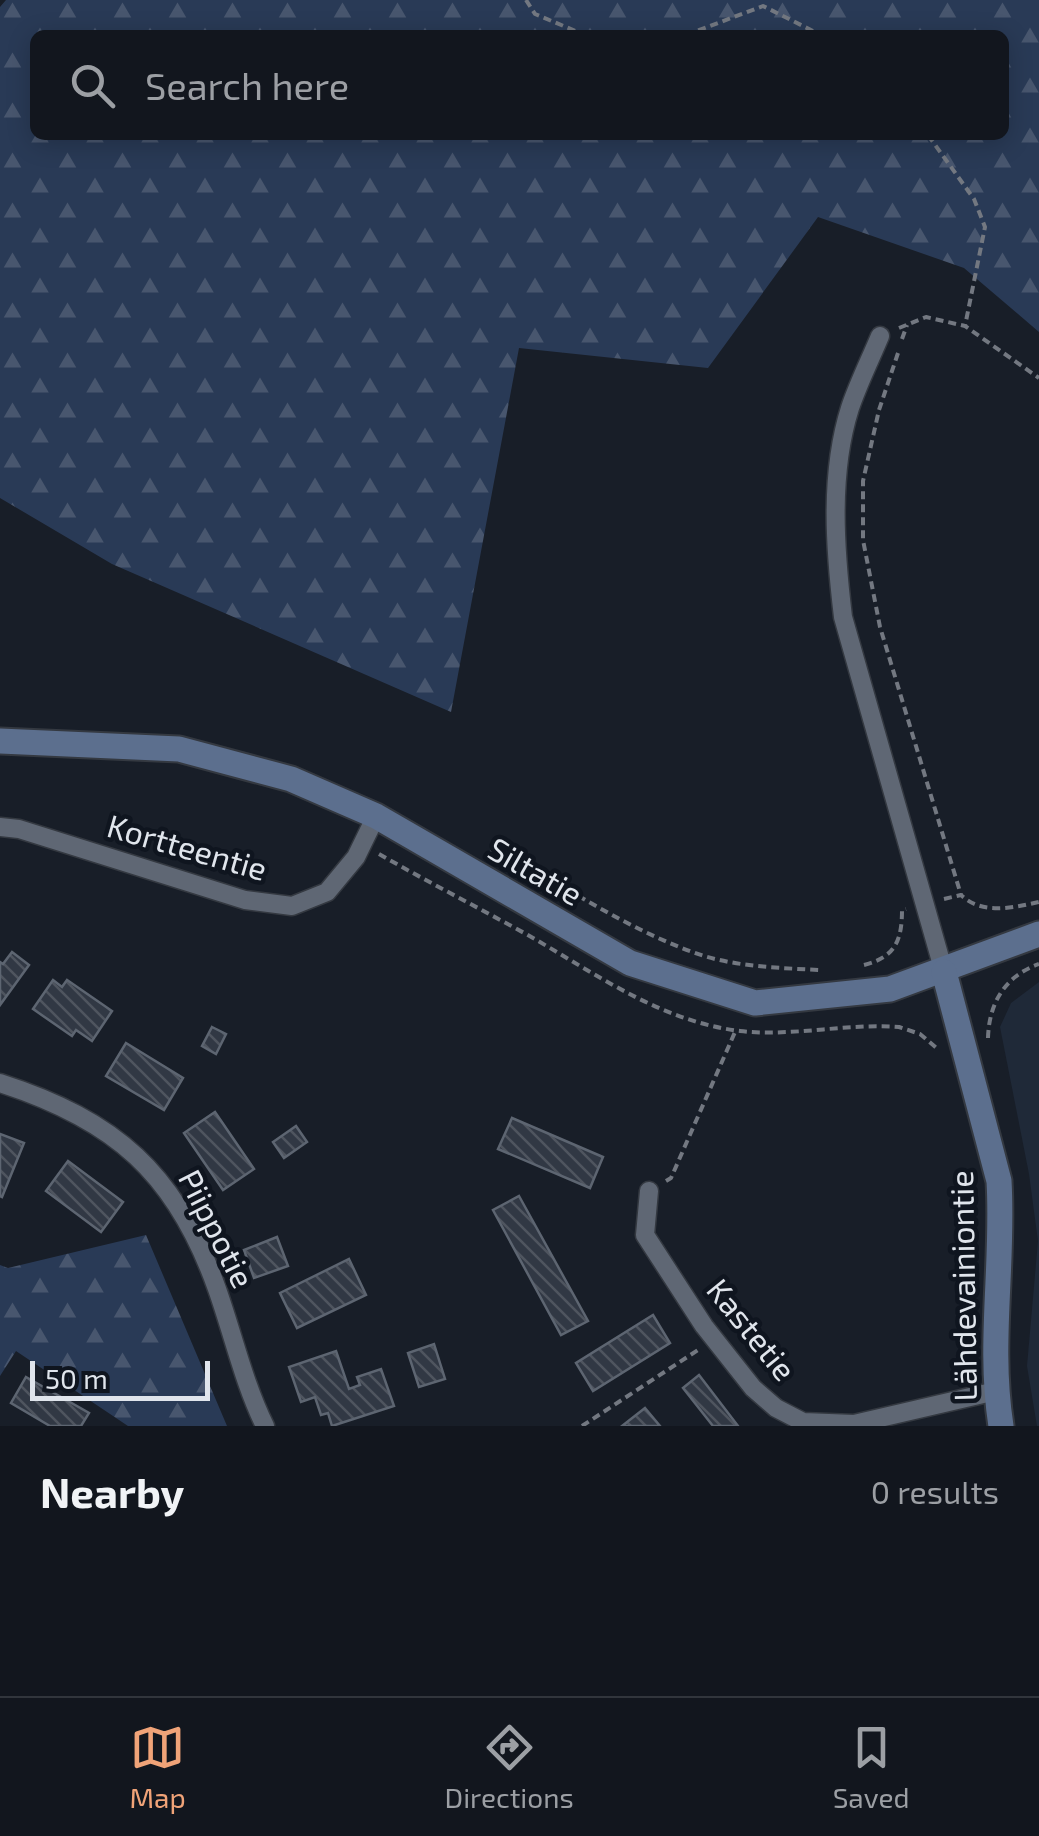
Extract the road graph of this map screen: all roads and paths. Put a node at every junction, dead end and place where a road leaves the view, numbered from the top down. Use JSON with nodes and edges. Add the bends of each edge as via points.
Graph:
{"nodes":[{"id":1,"x":526,"y":0,"type":"edge"},
{"id":2,"x":573,"y":30,"type":"edge"},
{"id":3,"x":699,"y":30,"type":"edge"},
{"id":4,"x":812,"y":30,"type":"edge"},
{"id":5,"x":932,"y":140,"type":"edge"},
{"id":6,"x":907,"y":325,"type":"junction"},
{"id":7,"x":966,"y":326,"type":"junction"},
{"id":8,"x":880,"y":336,"type":"joint"},
{"id":9,"x":1039,"y":378,"type":"edge"},
{"id":10,"x":0,"y":741,"type":"edge"},
{"id":11,"x":376,"y":816,"type":"junction"},
{"id":12,"x":0,"y":827,"type":"edge"},
{"id":13,"x":460,"y":867,"type":"junction"},
{"id":14,"x":961,"y":895,"type":"junction"},
{"id":15,"x":1039,"y":902,"type":"edge"},
{"id":16,"x":924,"y":904,"type":"junction"},
{"id":17,"x":1039,"y":934,"type":"edge"},
{"id":18,"x":859,"y":966,"type":"dead end"},
{"id":19,"x":826,"y":970,"type":"dead end"},
{"id":20,"x":944,"y":972,"type":"junction"},
{"id":21,"x":736,"y":1030,"type":"dead end"},
{"id":22,"x":0,"y":1083,"type":"edge"},
{"id":23,"x":649,"y":1192,"type":"joint"},
{"id":24,"x":715,"y":1339,"type":"junction"},
{"id":25,"x":976,"y":1345,"type":"dead end"},
{"id":26,"x":996,"y":1391,"type":"junction"},
{"id":27,"x":961,"y":1399,"type":"junction"},
{"id":28,"x":266,"y":1426,"type":"edge"},
{"id":29,"x":582,"y":1426,"type":"edge"},
{"id":30,"x":1001,"y":1426,"type":"edge"}],
"edges":[{"from":1,"to":2,"type":"path","via":[[535,14]]},
{"from":3,"to":4,"type":"path","via":[[763,6]]},
{"from":5,"to":7,"type":"path","via":[[974,199],[985,227]]},
{"from":6,"to":7,"type":"path","via":[[926,317]]},
{"from":6,"to":8,"type":"path"},
{"from":6,"to":14,"type":"path","via":[[863,481],[864,540],[880,627]]},
{"from":7,"to":9,"type":"path"},
{"from":8,"to":16,"type":"street","via":[[838,460],[836,559],[843,617]]},
{"from":10,"to":11,"type":"main road","name":"Siltatie","via":[[179,749],[291,779]]},
{"from":11,"to":12,"type":"street","name":"Kortteentie","via":[[356,857],[327,892],[292,906],[244,900]]},
{"from":11,"to":13,"type":"main road","name":"Siltatie"},
{"from":13,"to":19,"type":"path","via":[[498,849],[608,912],[706,956]]},
{"from":13,"to":20,"type":"main road","name":"Siltatie","via":[[630,963],[755,1002],[890,990]]},
{"from":14,"to":15,"type":"path","via":[[986,908]]},
{"from":14,"to":16,"type":"path"},
{"from":16,"to":18,"type":"path","via":[[902,910],[892,954]]},
{"from":16,"to":20,"type":"street"},
{"from":17,"to":20,"type":"main road","name":"Siltatie"},
{"from":20,"to":26,"type":"main road","name":"Lähdevainiontie","via":[[999,1181]]},
{"from":21,"to":23,"type":"path","via":[[671,1178]]},
{"from":22,"to":28,"type":"street","name":"Piippotie","via":[[46,1098],[120,1139],[159,1177],[216,1283]]},
{"from":23,"to":24,"type":"street","name":"Kastetie","via":[[645,1235]]},
{"from":24,"to":27,"type":"street","name":"Kastetie","via":[[752,1388],[803,1422],[854,1424]]},
{"from":24,"to":29,"type":"path"},
{"from":25,"to":27,"type":"path","via":[[961,1377]]},
{"from":26,"to":27,"type":"street","name":"Kastetie"},
{"from":26,"to":30,"type":"main road","name":"Lähdevainiontie"}]}
